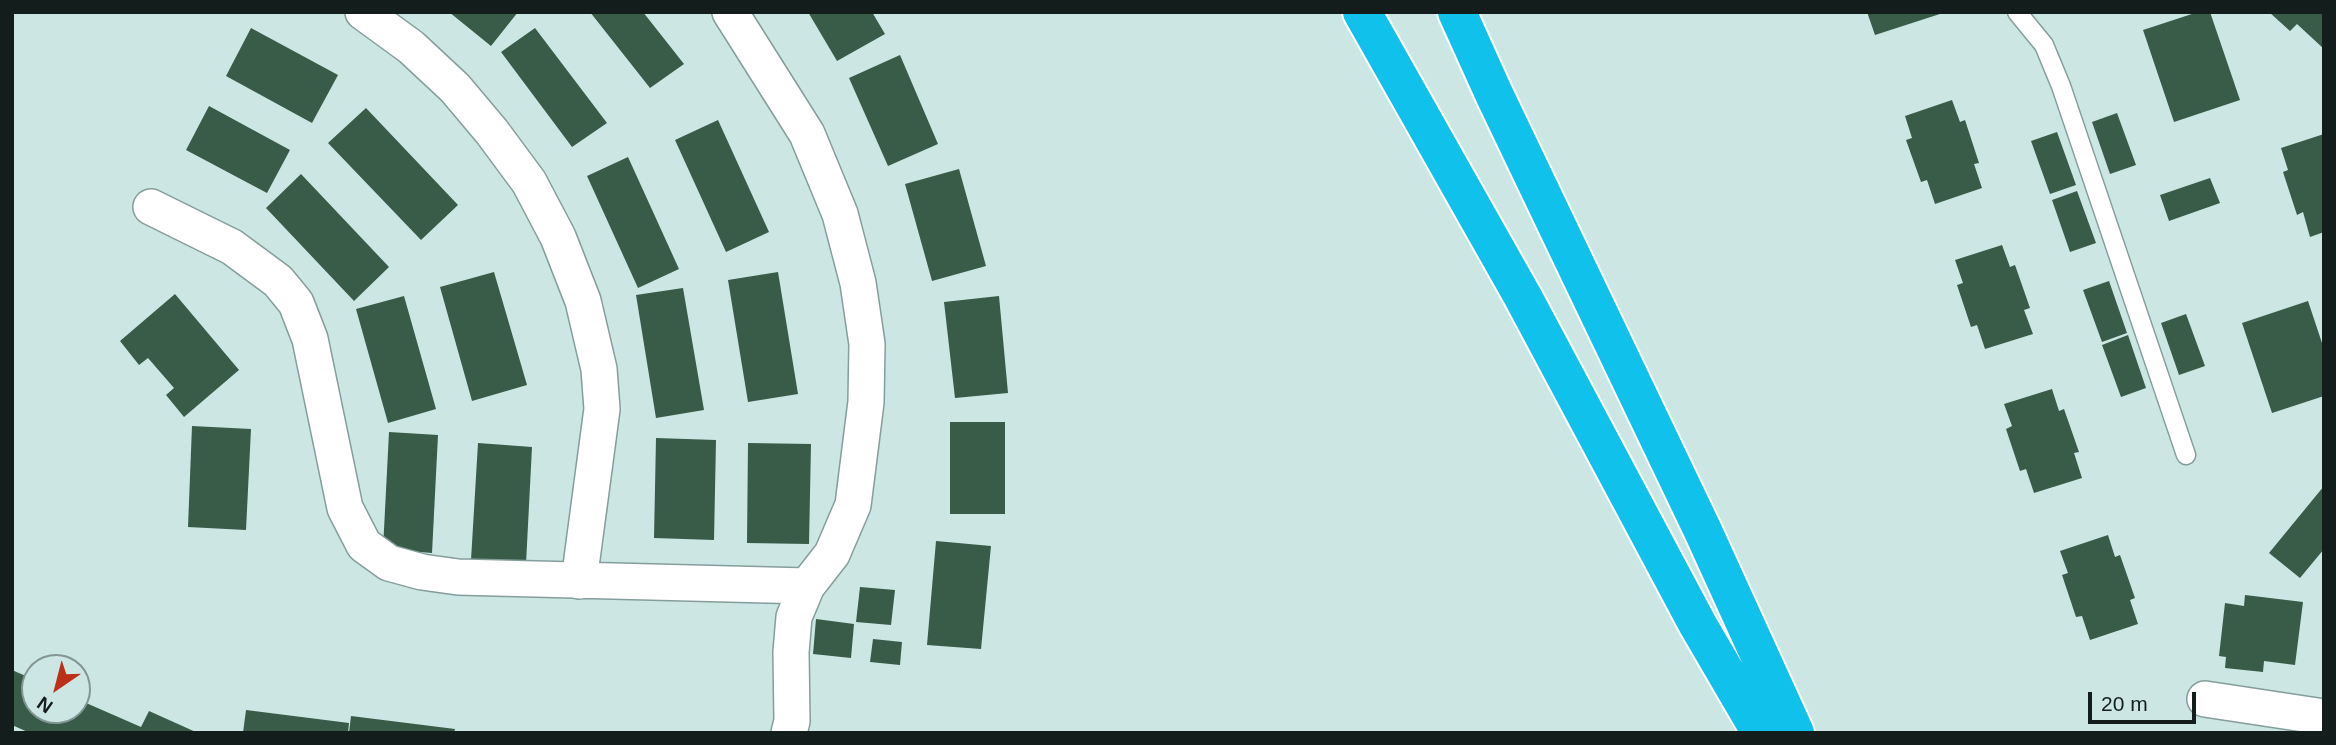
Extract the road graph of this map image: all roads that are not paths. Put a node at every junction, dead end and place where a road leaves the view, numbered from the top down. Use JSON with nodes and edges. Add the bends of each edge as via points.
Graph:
{"nodes":[{"id":1,"x":363,"y":12,"type":"edge"},
{"id":2,"x":730,"y":12,"type":"edge"},
{"id":3,"x":1362,"y":12,"type":"edge"},
{"id":4,"x":1457,"y":12,"type":"edge"},
{"id":5,"x":2017,"y":12,"type":"edge"},
{"id":6,"x":151,"y":207,"type":"dead end"},
{"id":7,"x":2186,"y":454,"type":"dead end"},
{"id":8,"x":579,"y":581,"type":"junction"},
{"id":9,"x":807,"y":586,"type":"junction"},
{"id":10,"x":2205,"y":699,"type":"dead end"},
{"id":11,"x":2324,"y":717,"type":"edge"},
{"id":12,"x":789,"y":733,"type":"edge"},
{"id":13,"x":1761,"y":733,"type":"edge"},
{"id":14,"x":1795,"y":733,"type":"edge"}],
"edges":[{"from":1,"to":8,"type":"street","via":[[419,55],[492,132],[529,182],[558,237],[583,301],[599,369],[602,409]]},
{"from":2,"to":9,"type":"street","via":[[807,134],[840,214],[858,283],[867,344],[866,402],[853,505],[832,554]]},
{"from":3,"to":13,"type":"highway"},
{"from":4,"to":14,"type":"highway"},
{"from":5,"to":7,"type":"lane","via":[[2044,45],[2061,86]]},
{"from":6,"to":8,"type":"street","via":[[232,247],[278,281],[296,303],[310,339],[345,508],[364,545],[389,563],[422,572]]},
{"from":8,"to":9,"type":"street"},
{"from":9,"to":12,"type":"street","via":[[794,617]]},
{"from":10,"to":11,"type":"street"}]}
